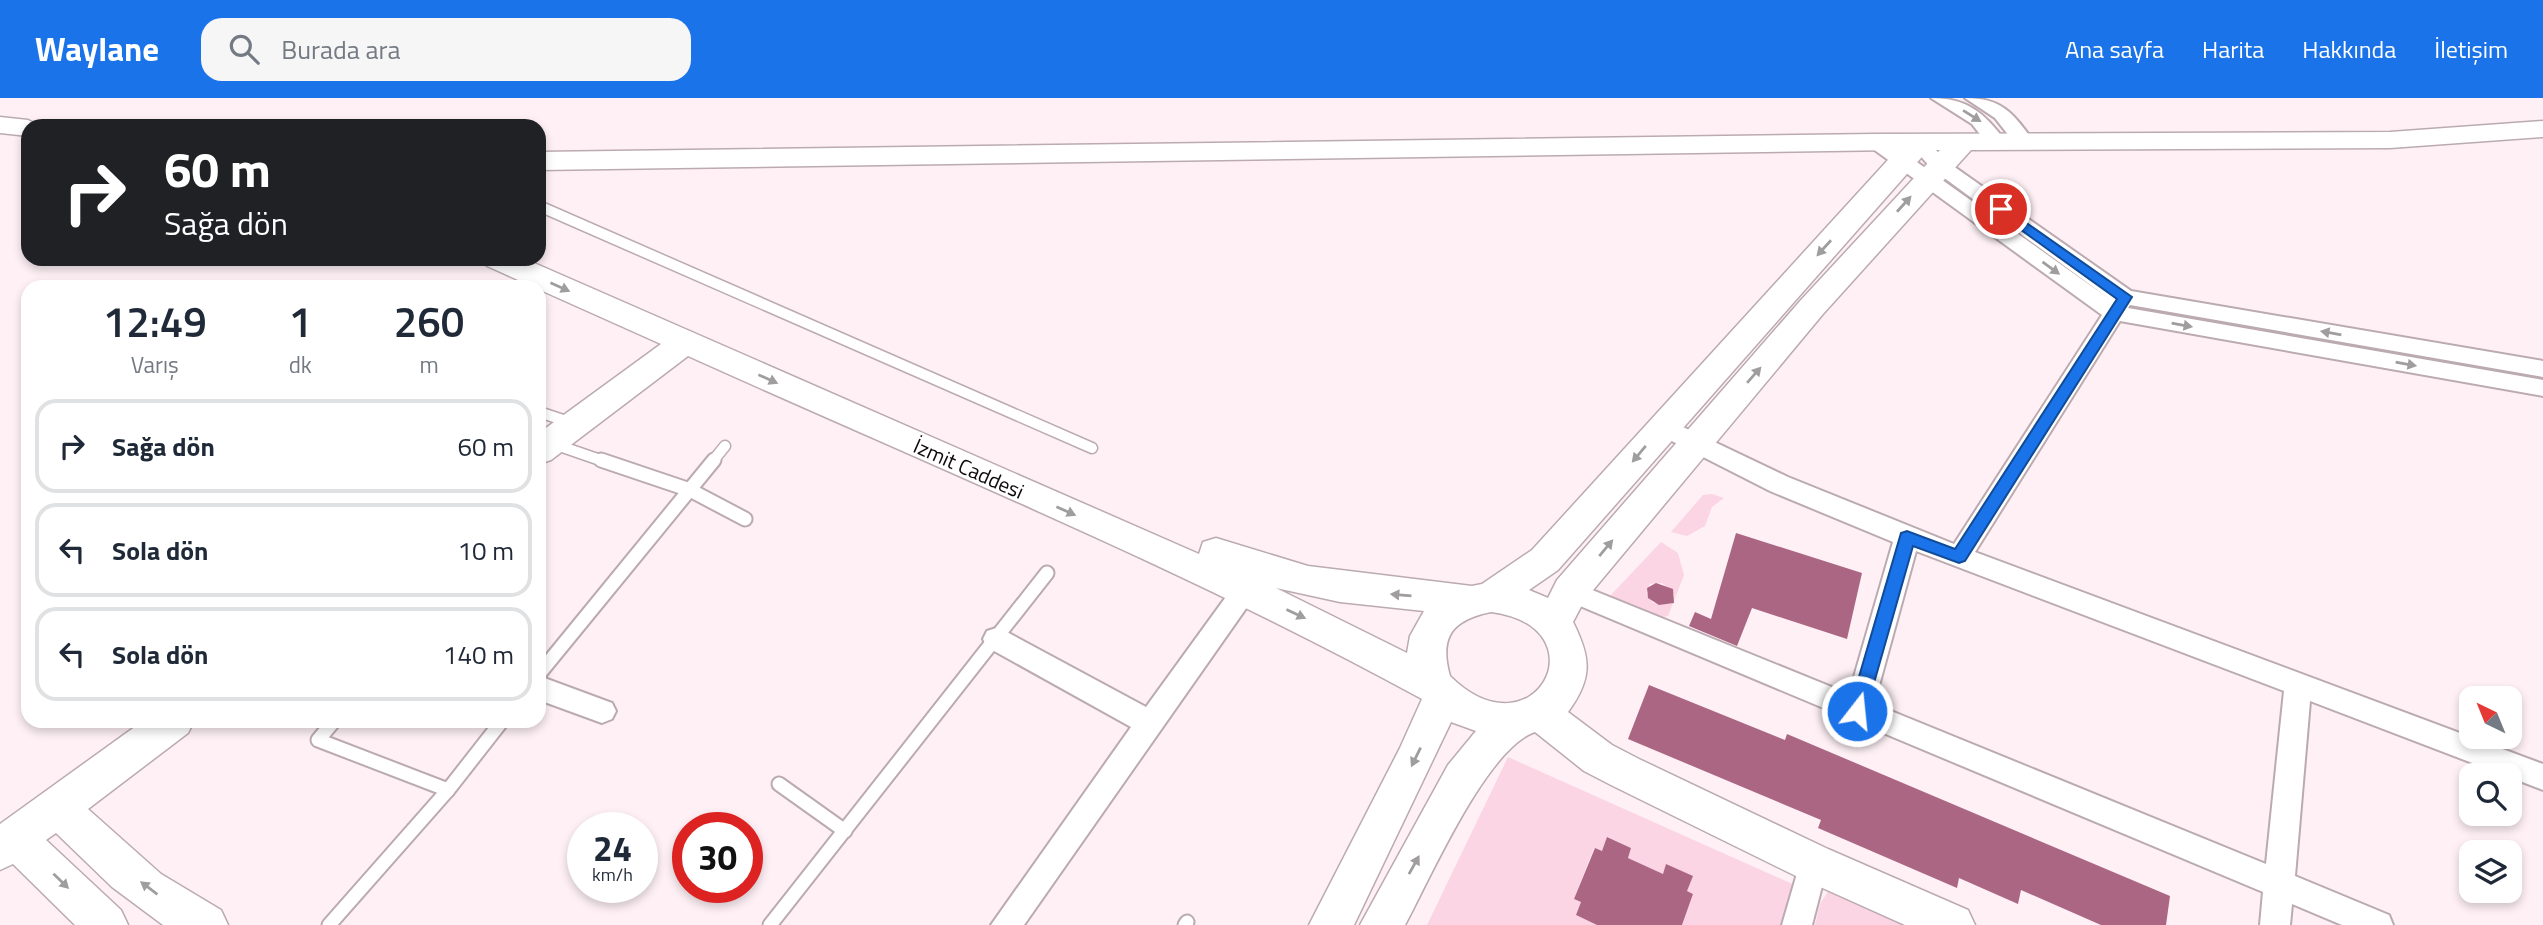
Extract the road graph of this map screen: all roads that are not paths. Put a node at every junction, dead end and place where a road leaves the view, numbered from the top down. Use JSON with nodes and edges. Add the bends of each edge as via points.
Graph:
{"nodes":[{"id":1,"x":1940,"y":98,"type":"edge"},
{"id":2,"x":1974,"y":98,"type":"edge"},
{"id":3,"x":0,"y":125,"type":"edge"},
{"id":4,"x":21,"y":127,"type":"edge"},
{"id":5,"x":2543,"y":129,"type":"edge"},
{"id":6,"x":1996,"y":142,"type":"junction"},
{"id":7,"x":2024,"y":142,"type":"junction"},
{"id":8,"x":546,"y":162,"type":"edge"},
{"id":9,"x":1922,"y":162,"type":"junction"},
{"id":10,"x":546,"y":209,"type":"edge"},
{"id":11,"x":546,"y":254,"type":"edge"},
{"id":12,"x":514,"y":266,"type":"edge"},
{"id":13,"x":545,"y":280,"type":"edge"},
{"id":14,"x":546,"y":280,"type":"edge"},
{"id":15,"x":2120,"y":305,"type":"junction"},
{"id":16,"x":685,"y":342,"type":"junction"},
{"id":17,"x":2543,"y":369,"type":"edge"},
{"id":18,"x":2543,"y":388,"type":"edge"},
{"id":19,"x":546,"y":424,"type":"edge"},
{"id":20,"x":1662,"y":426,"type":"junction"},
{"id":21,"x":555,"y":439,"type":"edge"},
{"id":22,"x":1695,"y":444,"type":"junction"},
{"id":23,"x":725,"y":446,"type":"dead end"},
{"id":24,"x":1092,"y":448,"type":"dead end"},
{"id":25,"x":690,"y":490,"type":"junction"},
{"id":26,"x":745,"y":519,"type":"dead end"},
{"id":27,"x":1907,"y":537,"type":"junction"},
{"id":28,"x":1959,"y":557,"type":"junction"},
{"id":29,"x":1047,"y":573,"type":"dead end"},
{"id":30,"x":1245,"y":590,"type":"junction"},
{"id":31,"x":1480,"y":599,"type":"junction"},
{"id":32,"x":1562,"y":608,"type":"junction"},
{"id":33,"x":996,"y":639,"type":"junction"},
{"id":34,"x":546,"y":665,"type":"edge"},
{"id":35,"x":2298,"y":686,"type":"junction"},
{"id":36,"x":546,"y":691,"type":"edge"},
{"id":37,"x":1439,"y":691,"type":"junction"},
{"id":38,"x":602,"y":711,"type":"dead end"},
{"id":39,"x":1857,"y":711,"type":"junction"},
{"id":40,"x":1529,"y":715,"type":"junction"},
{"id":41,"x":1150,"y":723,"type":"junction"},
{"id":42,"x":165,"y":728,"type":"edge"},
{"id":43,"x":328,"y":728,"type":"edge"},
{"id":44,"x":497,"y":728,"type":"edge"},
{"id":45,"x":2543,"y":777,"type":"edge"},
{"id":46,"x":779,"y":784,"type":"dead end"},
{"id":47,"x":448,"y":790,"type":"junction"},
{"id":48,"x":58,"y":807,"type":"junction"},
{"id":49,"x":845,"y":831,"type":"junction"},
{"id":50,"x":8,"y":844,"type":"edge"},
{"id":51,"x":1813,"y":863,"type":"junction"},
{"id":52,"x":2278,"y":885,"type":"junction"},
{"id":53,"x":106,"y":925,"type":"edge"},
{"id":54,"x":206,"y":925,"type":"edge"},
{"id":55,"x":329,"y":925,"type":"edge"},
{"id":56,"x":770,"y":925,"type":"edge"},
{"id":57,"x":1006,"y":925,"type":"edge"},
{"id":58,"x":1331,"y":925,"type":"edge"},
{"id":59,"x":1382,"y":925,"type":"edge"},
{"id":60,"x":1797,"y":925,"type":"edge"},
{"id":61,"x":1953,"y":925,"type":"edge"},
{"id":62,"x":2275,"y":925,"type":"edge"},
{"id":63,"x":2378,"y":925,"type":"edge"}],
"edges":[{"from":1,"to":6,"type":"street","one_way":true,"via":[[1979,120]]},
{"from":2,"to":7,"type":"street","via":[[2002,114]]},
{"from":3,"to":4,"type":"street"},
{"from":5,"to":7,"type":"street","via":[[2390,139]]},
{"from":6,"to":7,"type":"street"},
{"from":6,"to":9,"type":"street","via":[[1963,142]]},
{"from":8,"to":9,"type":"street","via":[[1876,142]]},
{"from":9,"to":15,"type":"street"},
{"from":9,"to":20,"type":"street","one_way":true},
{"from":22,"to":9,"type":"street","one_way":true},
{"from":10,"to":24,"type":"lane"},
{"from":31,"to":11,"type":"street","name":"İzmit Caddesi","one_way":true,"via":[[1314,583],[1250,568]]},
{"from":12,"to":13,"type":"street","name":"İzmit Caddesi","one_way":true},
{"from":14,"to":16,"type":"street","name":"İzmit Caddesi","one_way":true},
{"from":17,"to":15,"type":"street","one_way":true},
{"from":15,"to":18,"type":"street","one_way":true},
{"from":15,"to":28,"type":"street"},
{"from":16,"to":21,"type":"street"},
{"from":16,"to":30,"type":"street","name":"İzmit Caddesi","one_way":true},
{"from":19,"to":21,"type":"lane"},
{"from":20,"to":22,"type":"street"},
{"from":20,"to":31,"type":"street","one_way":true,"via":[[1545,560]]},
{"from":21,"to":25,"type":"lane"},
{"from":22,"to":27,"type":"street"},
{"from":32,"to":22,"type":"street","one_way":true},
{"from":23,"to":25,"type":"lane"},
{"from":25,"to":26,"type":"lane"},
{"from":25,"to":34,"type":"lane"},
{"from":27,"to":28,"type":"street"},
{"from":27,"to":39,"type":"street"},
{"from":28,"to":35,"type":"street"},
{"from":29,"to":33,"type":"lane"},
{"from":30,"to":37,"type":"street","name":"İzmit Caddesi","one_way":true,"via":[[1351,641]]},
{"from":30,"to":41,"type":"street"},
{"from":31,"to":32,"type":"street","name":"İzmit Caddesi","via":[[1515,600],[1536,610]]},
{"from":31,"to":37,"type":"street","via":[[1444,614],[1428,636],[1425,653]]},
{"from":32,"to":39,"type":"street"},
{"from":32,"to":40,"type":"street","via":[[1571,662],[1568,682],[1557,699]]},
{"from":33,"to":41,"type":"street"},
{"from":33,"to":49,"type":"lane"},
{"from":35,"to":45,"type":"street"},
{"from":35,"to":52,"type":"street"},
{"from":36,"to":38,"type":"street"},
{"from":37,"to":40,"type":"street","name":"İzmit Caddesi","via":[[1474,714],[1496,719]]},
{"from":37,"to":58,"type":"street","one_way":true,"via":[[1417,756]]},
{"from":39,"to":52,"type":"street"},
{"from":40,"to":51,"type":"street","via":[[1598,758]]},
{"from":59,"to":40,"type":"street","one_way":true,"via":[[1461,778],[1483,750]]},
{"from":41,"to":57,"type":"street"},
{"from":42,"to":48,"type":"street"},
{"from":43,"to":47,"type":"lane","via":[[318,740]]},
{"from":44,"to":47,"type":"lane"},
{"from":46,"to":49,"type":"lane"},
{"from":47,"to":55,"type":"lane"},
{"from":48,"to":50,"type":"street"},
{"from":54,"to":48,"type":"street","one_way":true,"via":[[124,869]]},
{"from":49,"to":56,"type":"lane"},
{"from":50,"to":53,"type":"street","one_way":true},
{"from":51,"to":60,"type":"street"},
{"from":51,"to":61,"type":"street"},
{"from":52,"to":62,"type":"street"},
{"from":52,"to":63,"type":"street"}]}
